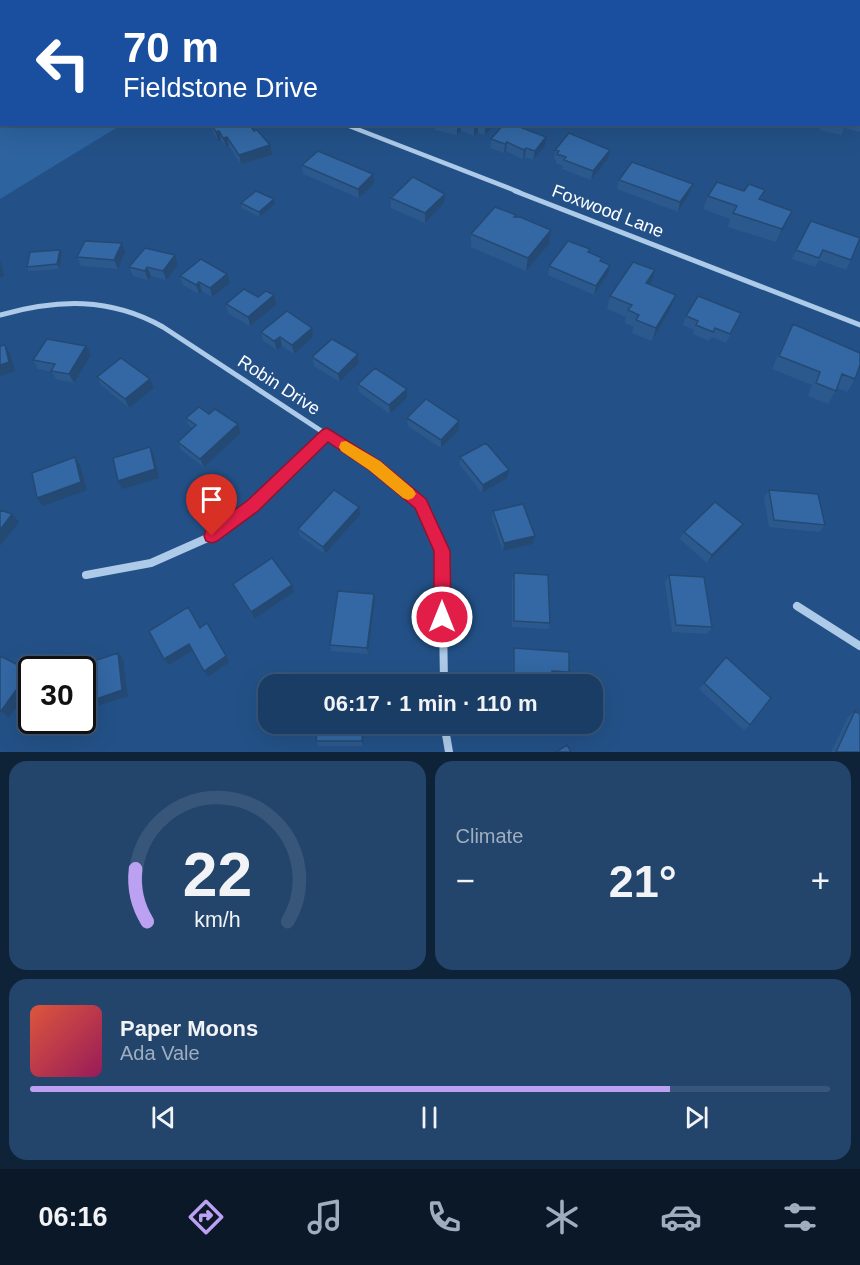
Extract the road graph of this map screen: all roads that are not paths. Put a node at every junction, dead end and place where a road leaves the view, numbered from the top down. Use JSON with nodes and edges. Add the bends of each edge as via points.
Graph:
{"nodes":[{"id":1,"x":349,"y":126,"type":"edge"},
{"id":2,"x":0,"y":315,"type":"edge"},
{"id":3,"x":860,"y":326,"type":"edge"},
{"id":4,"x":327,"y":434,"type":"junction"},
{"id":5,"x":86,"y":575,"type":"dead end"},
{"id":6,"x":797,"y":606,"type":"dead end"},
{"id":7,"x":860,"y":646,"type":"edge"},
{"id":8,"x":444,"y":674,"type":"edge"},
{"id":9,"x":446,"y":734,"type":"edge"},
{"id":10,"x":449,"y":752,"type":"edge"}],
"edges":[{"from":1,"to":3,"type":"street","name":"Foxwood Lane"},
{"from":2,"to":4,"type":"street","name":"Robin Drive","via":[[55,305],[102,306],[134,312]]},
{"from":4,"to":5,"type":"street","via":[[252,506],[212,536],[151,563]]},
{"from":4,"to":8,"type":"street","name":"Robin Drive","via":[[374,465],[420,504],[442,551]]},
{"from":6,"to":7,"type":"street"},
{"from":9,"to":10,"type":"street"}]}
